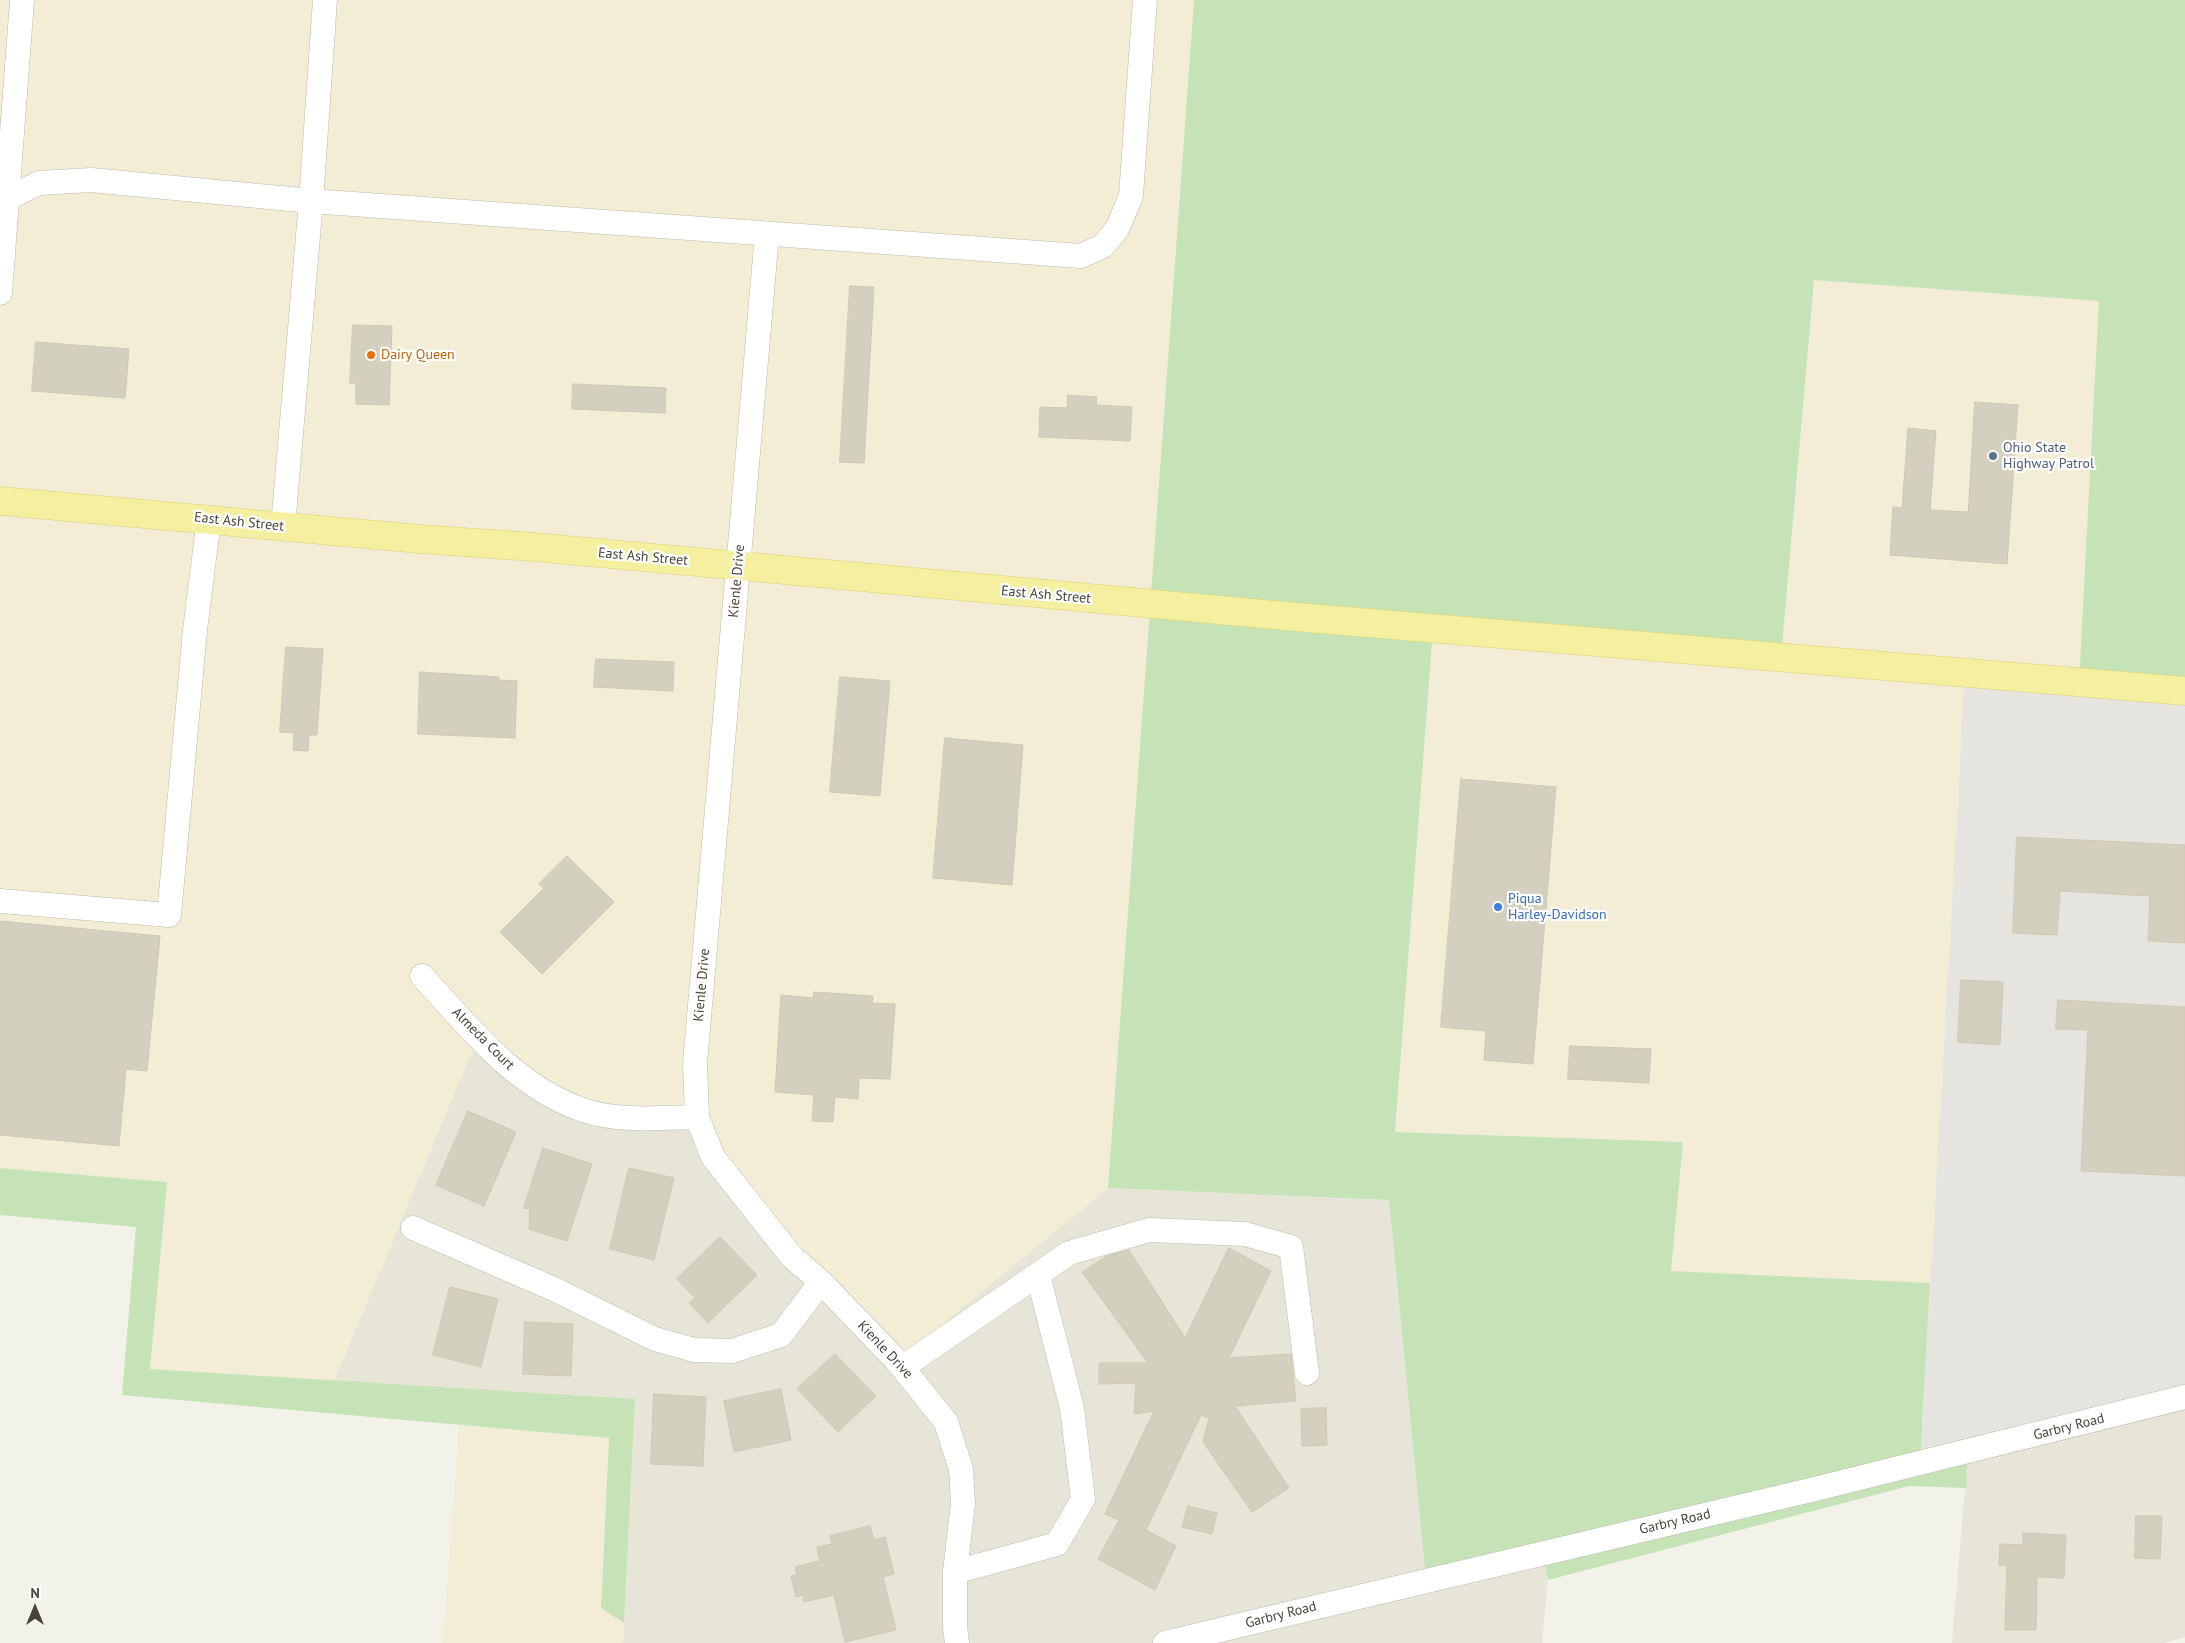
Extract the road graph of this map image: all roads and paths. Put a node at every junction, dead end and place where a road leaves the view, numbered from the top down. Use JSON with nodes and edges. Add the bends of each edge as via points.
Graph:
{"nodes":[{"id":1,"x":22,"y":0,"type":"edge"},
{"id":2,"x":325,"y":0,"type":"edge"},
{"id":3,"x":1144,"y":0,"type":"edge"},
{"id":4,"x":4,"y":200,"type":"edge"},
{"id":5,"x":311,"y":202,"type":"junction"},
{"id":6,"x":767,"y":234,"type":"junction"},
{"id":7,"x":0,"y":293,"type":"edge"},
{"id":8,"x":0,"y":501,"type":"edge"},
{"id":9,"x":209,"y":519,"type":"junction"},
{"id":10,"x":283,"y":526,"type":"junction"},
{"id":11,"x":739,"y":565,"type":"junction"},
{"id":12,"x":2185,"y":692,"type":"edge"},
{"id":13,"x":0,"y":901,"type":"edge"},
{"id":14,"x":422,"y":976,"type":"dead end"},
{"id":15,"x":696,"y":1117,"type":"junction"},
{"id":16,"x":413,"y":1228,"type":"dead end"},
{"id":17,"x":1038,"y":1275,"type":"junction"},
{"id":18,"x":821,"y":1282,"type":"junction"},
{"id":19,"x":904,"y":1367,"type":"junction"},
{"id":20,"x":1307,"y":1373,"type":"dead end"},
{"id":21,"x":2185,"y":1397,"type":"edge"},
{"id":22,"x":955,"y":1572,"type":"junction"},
{"id":23,"x":957,"y":1643,"type":"edge"},
{"id":24,"x":1164,"y":1643,"type":"edge"}],
"edges":[{"from":1,"to":4,"type":"street"},
{"from":2,"to":5,"type":"street"},
{"from":3,"to":6,"type":"street","via":[[1131,196],[1117,230],[1102,246],[1081,256]]},
{"from":4,"to":5,"type":"street","via":[[39,183],[91,180]]},
{"from":4,"to":7,"type":"street"},
{"from":5,"to":6,"type":"street"},
{"from":5,"to":10,"type":"street"},
{"from":6,"to":11,"type":"street","name":"Kienle Drive"},
{"from":8,"to":9,"type":"main road","name":"East Ash Street"},
{"from":9,"to":10,"type":"main road","name":"East Ash Street"},
{"from":9,"to":13,"type":"street","via":[[195,630],[169,915]]},
{"from":10,"to":11,"type":"main road","name":"East Ash Street"},
{"from":11,"to":12,"type":"main road","name":"East Ash Street","via":[[1285,616]]},
{"from":11,"to":15,"type":"street","name":"Kienle Drive","via":[[695,1063]]},
{"from":14,"to":15,"type":"street","name":"Almeda Court","via":[[495,1055],[536,1088],[584,1110],[629,1118]]},
{"from":15,"to":18,"type":"street","name":"Kienle Drive","via":[[713,1157],[792,1257]]},
{"from":16,"to":18,"type":"street","via":[[556,1290],[655,1339],[694,1350],[732,1351],[781,1335]]},
{"from":17,"to":19,"type":"street"},
{"from":17,"to":20,"type":"street","via":[[1068,1253],[1149,1230],[1245,1234],[1291,1247]]},
{"from":17,"to":22,"type":"street","via":[[1072,1408],[1083,1499],[1057,1544]]},
{"from":18,"to":19,"type":"street","name":"Kienle Drive"},
{"from":19,"to":22,"type":"street","name":"Kienle Drive","via":[[946,1422],[961,1469],[963,1503]]},
{"from":21,"to":24,"type":"street","name":"Garbry Road","via":[[1815,1489]]},
{"from":22,"to":23,"type":"street","name":"Kienle Drive","via":[[954,1626]]}]}
